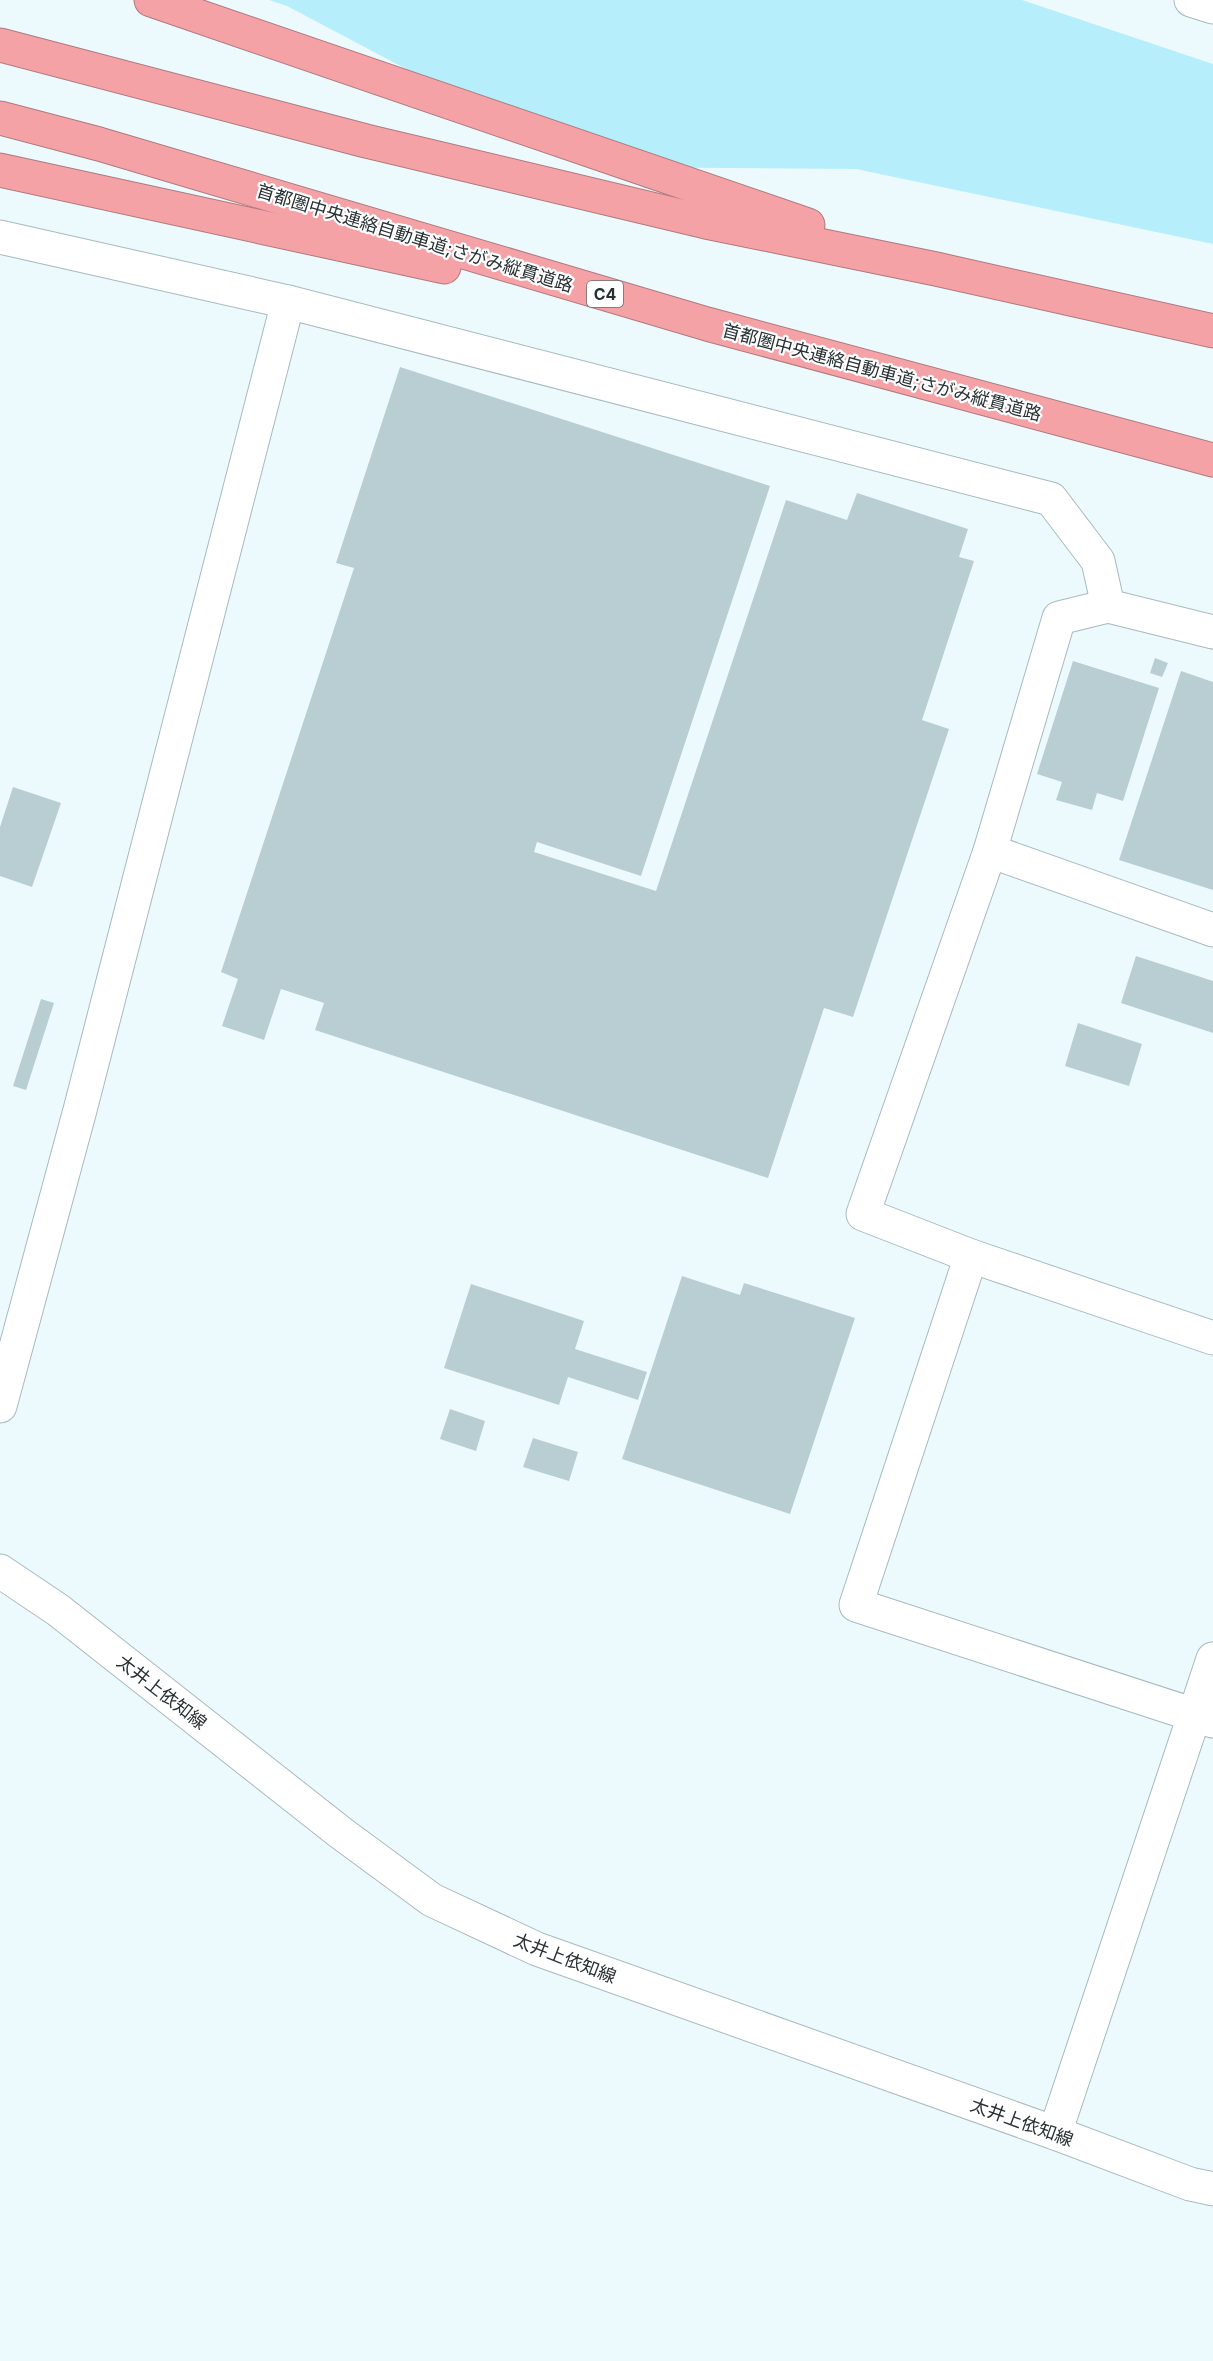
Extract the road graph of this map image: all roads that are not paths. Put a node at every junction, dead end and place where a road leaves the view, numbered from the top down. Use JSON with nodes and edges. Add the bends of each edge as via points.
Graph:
{"nodes":[{"id":1,"x":151,"y":0,"type":"edge"},
{"id":2,"x":0,"y":45,"type":"edge"},
{"id":3,"x":0,"y":118,"type":"edge"},
{"id":4,"x":0,"y":170,"type":"edge"},
{"id":5,"x":0,"y":237,"type":"edge"},
{"id":6,"x":936,"y":269,"type":"junction"},
{"id":7,"x":288,"y":302,"type":"junction"},
{"id":8,"x":707,"y":324,"type":"junction"},
{"id":9,"x":1213,"y":331,"type":"edge"},
{"id":10,"x":1213,"y":460,"type":"edge"},
{"id":11,"x":1108,"y":606,"type":"junction"},
{"id":12,"x":1213,"y":632,"type":"edge"},
{"id":13,"x":990,"y":850,"type":"junction"},
{"id":14,"x":1213,"y":930,"type":"edge"},
{"id":15,"x":972,"y":1256,"type":"junction"},
{"id":16,"x":1213,"y":1338,"type":"edge"},
{"id":17,"x":0,"y":1406,"type":"edge"},
{"id":18,"x":0,"y":1571,"type":"edge"},
{"id":19,"x":1213,"y":1659,"type":"edge"},
{"id":20,"x":1203,"y":1717,"type":"edge"},
{"id":21,"x":1055,"y":2133,"type":"junction"},
{"id":22,"x":1213,"y":2189,"type":"edge"}],
"edges":[{"from":1,"to":6,"type":"highway"},
{"from":2,"to":6,"type":"highway","via":[[366,141],[706,222]]},
{"from":3,"to":8,"type":"highway","name":"首都圏中央連絡自動車道;さがみ縦貫道路","number":"C4"},
{"from":4,"to":8,"type":"highway"},
{"from":5,"to":7,"type":"street"},
{"from":6,"to":9,"type":"highway"},
{"from":7,"to":11,"type":"street","via":[[1051,499],[1098,561]]},
{"from":7,"to":17,"type":"street"},
{"from":8,"to":10,"type":"highway","name":"首都圏中央連絡自動車道;さがみ縦貫道路","number":"C4"},
{"from":11,"to":12,"type":"street"},
{"from":11,"to":13,"type":"street","via":[[1059,618]]},
{"from":13,"to":14,"type":"street"},
{"from":13,"to":15,"type":"street","via":[[863,1214]]},
{"from":15,"to":16,"type":"street"},
{"from":15,"to":20,"type":"street","via":[[856,1605]]},
{"from":18,"to":21,"type":"street","name":"太井上依知線","via":[[58,1610],[340,1833],[432,1900],[537,1949]]},
{"from":19,"to":20,"type":"street"},
{"from":20,"to":21,"type":"street"},
{"from":21,"to":22,"type":"street","name":"太井上依知線"}]}
